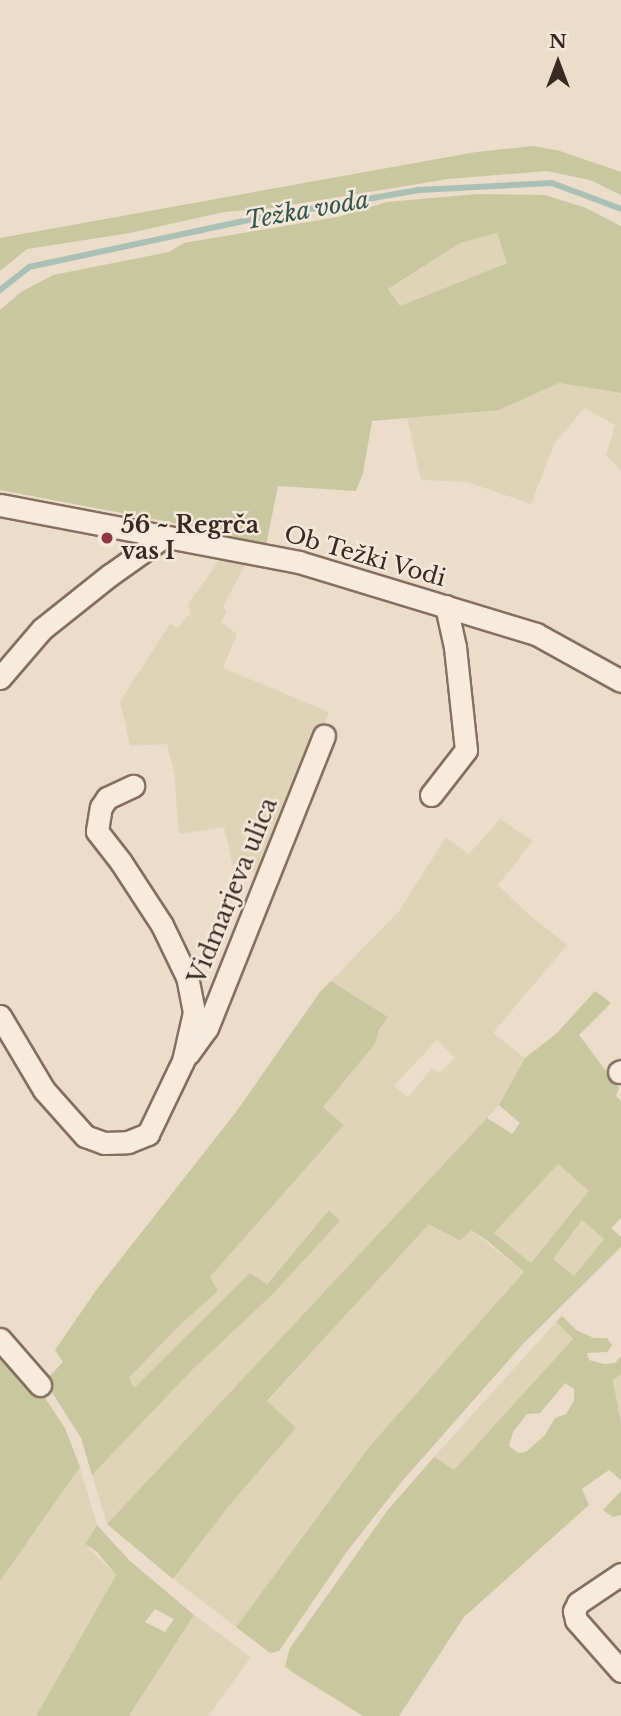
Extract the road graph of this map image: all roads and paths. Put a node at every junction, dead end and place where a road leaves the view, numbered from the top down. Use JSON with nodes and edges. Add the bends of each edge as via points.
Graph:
{"nodes":[{"id":1,"x":0,"y":505,"type":"edge"},
{"id":2,"x":166,"y":536,"type":"junction"},
{"id":3,"x":446,"y":606,"type":"junction"},
{"id":4,"x":0,"y":678,"type":"edge"},
{"id":5,"x":621,"y":681,"type":"edge"},
{"id":6,"x":324,"y":736,"type":"dead end"},
{"id":7,"x":133,"y":786,"type":"dead end"},
{"id":8,"x":431,"y":795,"type":"dead end"},
{"id":9,"x":0,"y":1016,"type":"edge"},
{"id":10,"x":183,"y":1061,"type":"junction"},
{"id":11,"x":0,"y":1339,"type":"edge"},
{"id":12,"x":40,"y":1385,"type":"dead end"},
{"id":13,"x":621,"y":1574,"type":"edge"},
{"id":14,"x":621,"y":1671,"type":"edge"}],
"edges":[{"from":1,"to":2,"type":"street","name":"Ob Težki Vodi"},
{"from":2,"to":3,"type":"street","name":"Ob Težki Vodi","via":[[299,562]]},
{"from":2,"to":4,"type":"street","via":[[42,629]]},
{"from":3,"to":5,"type":"street","name":"Ob Težki Vodi","via":[[536,634]]},
{"from":3,"to":8,"type":"street","name":"Ob Težki Vodi","via":[[466,750]]},
{"from":6,"to":10,"type":"street","name":"Vidmarjeva ulica","via":[[207,1028]]},
{"from":7,"to":10,"type":"street","name":"Vidmarjeva ulica","via":[[107,799],[97,831],[162,925],[187,977],[194,1012]]},
{"from":9,"to":10,"type":"street","name":"Vidmarjeva ulica","via":[[64,1116],[85,1136],[104,1143],[128,1142],[148,1134]]},
{"from":11,"to":12,"type":"street"},
{"from":13,"to":14,"type":"street","via":[[578,1603],[574,1611],[576,1620]]}]}
